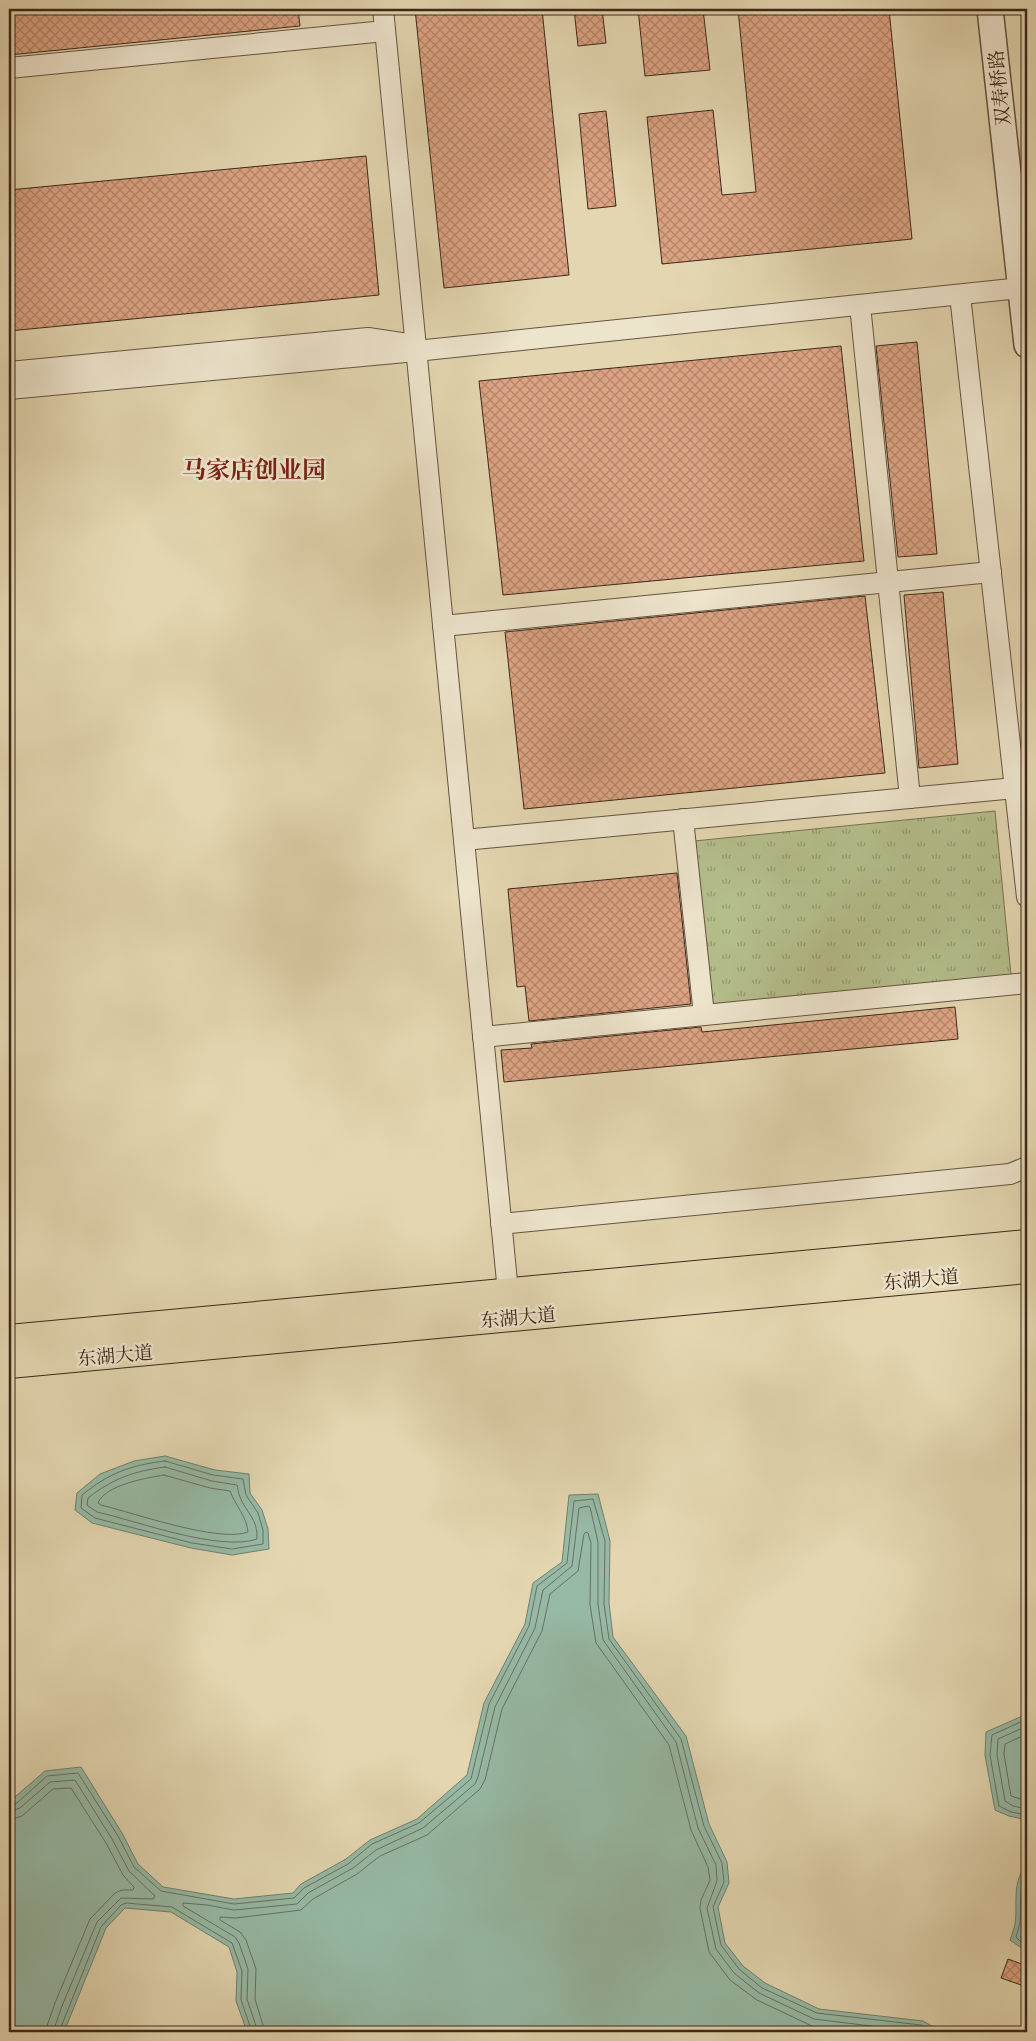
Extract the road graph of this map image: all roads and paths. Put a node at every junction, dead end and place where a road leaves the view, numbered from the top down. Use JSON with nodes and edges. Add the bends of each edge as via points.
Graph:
{"nodes":[{"id":1,"x":383,"y":9,"type":"edge"},
{"id":2,"x":990,"y":9,"type":"edge"},
{"id":3,"x":385,"y":30,"type":"junction"},
{"id":4,"x":9,"y":68,"type":"edge"},
{"id":5,"x":1021,"y":288,"type":"junction"},
{"id":6,"x":960,"y":295,"type":"junction"},
{"id":7,"x":860,"y":305,"type":"junction"},
{"id":8,"x":1027,"y":345,"type":"edge"},
{"id":9,"x":416,"y":348,"type":"junction"},
{"id":10,"x":9,"y":372,"type":"edge"},
{"id":11,"x":9,"y":388,"type":"edge"},
{"id":12,"x":991,"y":572,"type":"junction"},
{"id":13,"x":888,"y":582,"type":"junction"},
{"id":14,"x":442,"y":626,"type":"junction"},
{"id":15,"x":1015,"y":788,"type":"junction"},
{"id":16,"x":910,"y":798,"type":"junction"},
{"id":17,"x":683,"y":819,"type":"junction"},
{"id":18,"x":464,"y":840,"type":"junction"},
{"id":19,"x":1027,"y":897,"type":"edge"},
{"id":20,"x":1027,"y":983,"type":"edge"},
{"id":21,"x":704,"y":1015,"type":"junction"},
{"id":22,"x":483,"y":1037,"type":"junction"},
{"id":23,"x":1027,"y":1168,"type":"edge"},
{"id":24,"x":501,"y":1224,"type":"junction"},
{"id":25,"x":1027,"y":1244,"type":"edge"},
{"id":26,"x":1027,"y":1269,"type":"edge"},
{"id":27,"x":508,"y":1292,"type":"junction"},
{"id":28,"x":9,"y":1339,"type":"edge"},
{"id":29,"x":9,"y":1364,"type":"edge"}],
"edges":[{"from":1,"to":3,"type":"street"},
{"from":2,"to":5,"type":"street","name":"双寿桥路"},
{"from":3,"to":4,"type":"street"},
{"from":3,"to":9,"type":"street"},
{"from":5,"to":6,"type":"street"},
{"from":5,"to":8,"type":"street","name":"双寿桥路"},
{"from":6,"to":7,"type":"street"},
{"from":6,"to":12,"type":"street"},
{"from":7,"to":9,"type":"street"},
{"from":7,"to":13,"type":"street"},
{"from":9,"to":10,"type":"street","via":[[368,338]]},
{"from":9,"to":11,"type":"street"},
{"from":9,"to":14,"type":"street"},
{"from":12,"to":13,"type":"street"},
{"from":12,"to":15,"type":"street"},
{"from":13,"to":14,"type":"street"},
{"from":13,"to":16,"type":"street"},
{"from":14,"to":18,"type":"street"},
{"from":15,"to":16,"type":"street"},
{"from":15,"to":19,"type":"street"},
{"from":16,"to":17,"type":"street"},
{"from":17,"to":18,"type":"street"},
{"from":17,"to":21,"type":"street"},
{"from":18,"to":22,"type":"street"},
{"from":20,"to":21,"type":"street"},
{"from":21,"to":22,"type":"street"},
{"from":22,"to":24,"type":"street"},
{"from":23,"to":24,"type":"street","via":[[1010,1174]]},
{"from":24,"to":27,"type":"street"},
{"from":25,"to":27,"type":"highway","name":"东湖大道"},
{"from":26,"to":29,"type":"highway","name":"东湖大道"},
{"from":27,"to":28,"type":"highway","name":"东湖大道"}]}
